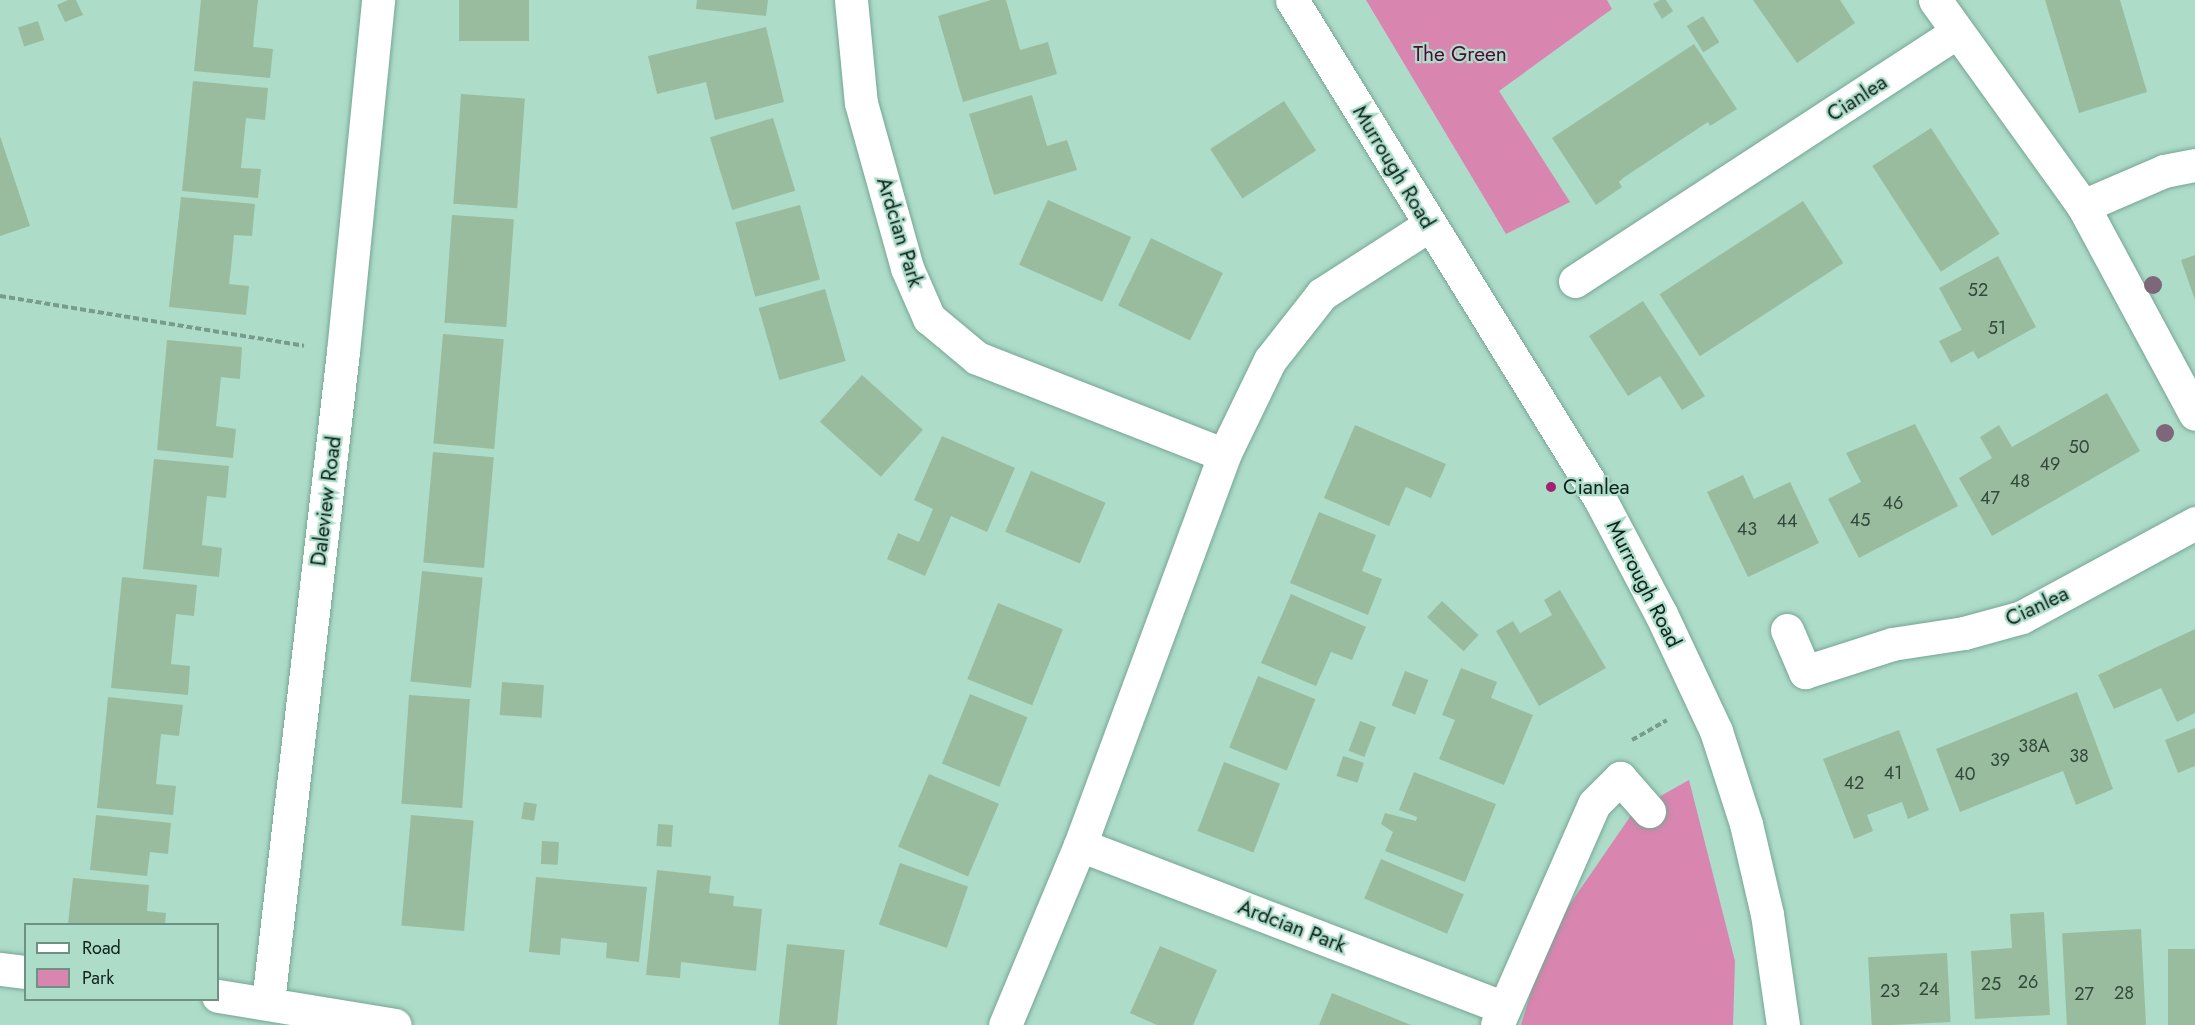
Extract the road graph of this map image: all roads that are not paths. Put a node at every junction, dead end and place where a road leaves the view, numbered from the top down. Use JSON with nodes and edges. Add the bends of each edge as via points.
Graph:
{"nodes":[{"id":1,"x":378,"y":0,"type":"edge"},
{"id":2,"x":851,"y":0,"type":"edge"},
{"id":3,"x":1293,"y":0,"type":"edge"},
{"id":4,"x":1935,"y":0,"type":"edge"},
{"id":5,"x":1957,"y":32,"type":"junction"},
{"id":6,"x":2195,"y":165,"type":"edge"},
{"id":7,"x":2083,"y":206,"type":"junction"},
{"id":8,"x":1429,"y":225,"type":"junction"},
{"id":9,"x":1575,"y":281,"type":"dead end"},
{"id":10,"x":2195,"y":414,"type":"edge"},
{"id":11,"x":1224,"y":455,"type":"junction"},
{"id":12,"x":2195,"y":523,"type":"edge"},
{"id":13,"x":1787,"y":630,"type":"dead end"},
{"id":14,"x":1649,"y":811,"type":"dead end"},
{"id":15,"x":1080,"y":845,"type":"junction"},
{"id":16,"x":0,"y":969,"type":"edge"},
{"id":17,"x":24,"y":972,"type":"edge"},
{"id":18,"x":219,"y":996,"type":"edge"},
{"id":19,"x":268,"y":1002,"type":"junction"},
{"id":20,"x":1500,"y":1016,"type":"edge"},
{"id":21,"x":395,"y":1025,"type":"edge"},
{"id":22,"x":1005,"y":1025,"type":"edge"},
{"id":23,"x":1783,"y":1025,"type":"edge"}],
"edges":[{"from":1,"to":19,"type":"street","name":"Daleview Road","via":[[343,352]]},
{"from":2,"to":11,"type":"street","name":"Ardcian Park","via":[[861,103],[907,268],[928,318],[977,358]]},
{"from":3,"to":8,"type":"street","name":"Murrough Road"},
{"from":4,"to":5,"type":"street"},
{"from":5,"to":7,"type":"street"},
{"from":5,"to":9,"type":"street","name":"Cianlea"},
{"from":6,"to":7,"type":"street","via":[[2164,171]]},
{"from":7,"to":10,"type":"street"},
{"from":8,"to":11,"type":"street","via":[[1322,294],[1270,360]]},
{"from":8,"to":23,"type":"street","name":"Murrough Road","via":[[1600,499],[1701,700],[1746,824],[1767,914]]},
{"from":11,"to":15,"type":"street"},
{"from":12,"to":13,"type":"street","name":"Cianlea","via":[[2022,617],[1964,633],[1892,644],[1805,672]]},
{"from":14,"to":20,"type":"street","name":"Ardcian Park","via":[[1620,778],[1594,804]]},
{"from":15,"to":20,"type":"street","name":"Ardcian Park"},
{"from":15,"to":22,"type":"street"},
{"from":16,"to":17,"type":"street"},
{"from":18,"to":19,"type":"street"},
{"from":19,"to":21,"type":"street"}]}
